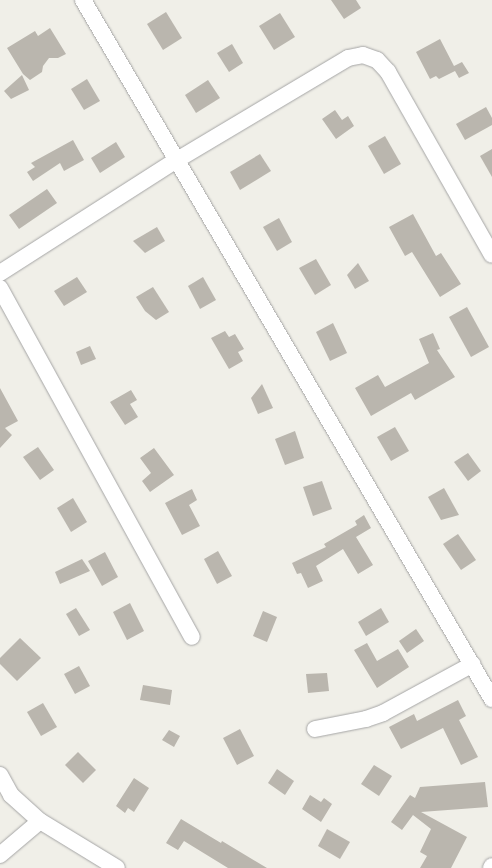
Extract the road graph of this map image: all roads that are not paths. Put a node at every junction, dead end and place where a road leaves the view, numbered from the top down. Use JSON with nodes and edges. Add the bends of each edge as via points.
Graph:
{"nodes":[{"id":1,"x":82,"y":0,"type":"edge"},
{"id":2,"x":177,"y":160,"type":"junction"},
{"id":3,"x":492,"y":256,"type":"edge"},
{"id":4,"x":0,"y":273,"type":"edge"},
{"id":5,"x":0,"y":288,"type":"edge"},
{"id":6,"x":192,"y":637,"type":"dead end"},
{"id":7,"x":473,"y":664,"type":"junction"},
{"id":8,"x":492,"y":699,"type":"edge"},
{"id":9,"x":315,"y":729,"type":"dead end"},
{"id":10,"x":0,"y":775,"type":"edge"},
{"id":11,"x":40,"y":821,"type":"junction"},
{"id":12,"x":0,"y":855,"type":"edge"},
{"id":13,"x":117,"y":868,"type":"edge"}],
"edges":[{"from":1,"to":2,"type":"street"},
{"from":2,"to":3,"type":"street","via":[[348,58],[363,55],[377,60],[388,72]]},
{"from":2,"to":4,"type":"street"},
{"from":2,"to":7,"type":"street"},
{"from":5,"to":6,"type":"street"},
{"from":7,"to":8,"type":"street"},
{"from":7,"to":9,"type":"street","via":[[382,713]]},
{"from":10,"to":11,"type":"street","via":[[11,795]]},
{"from":11,"to":12,"type":"street"},
{"from":11,"to":13,"type":"street"}]}
